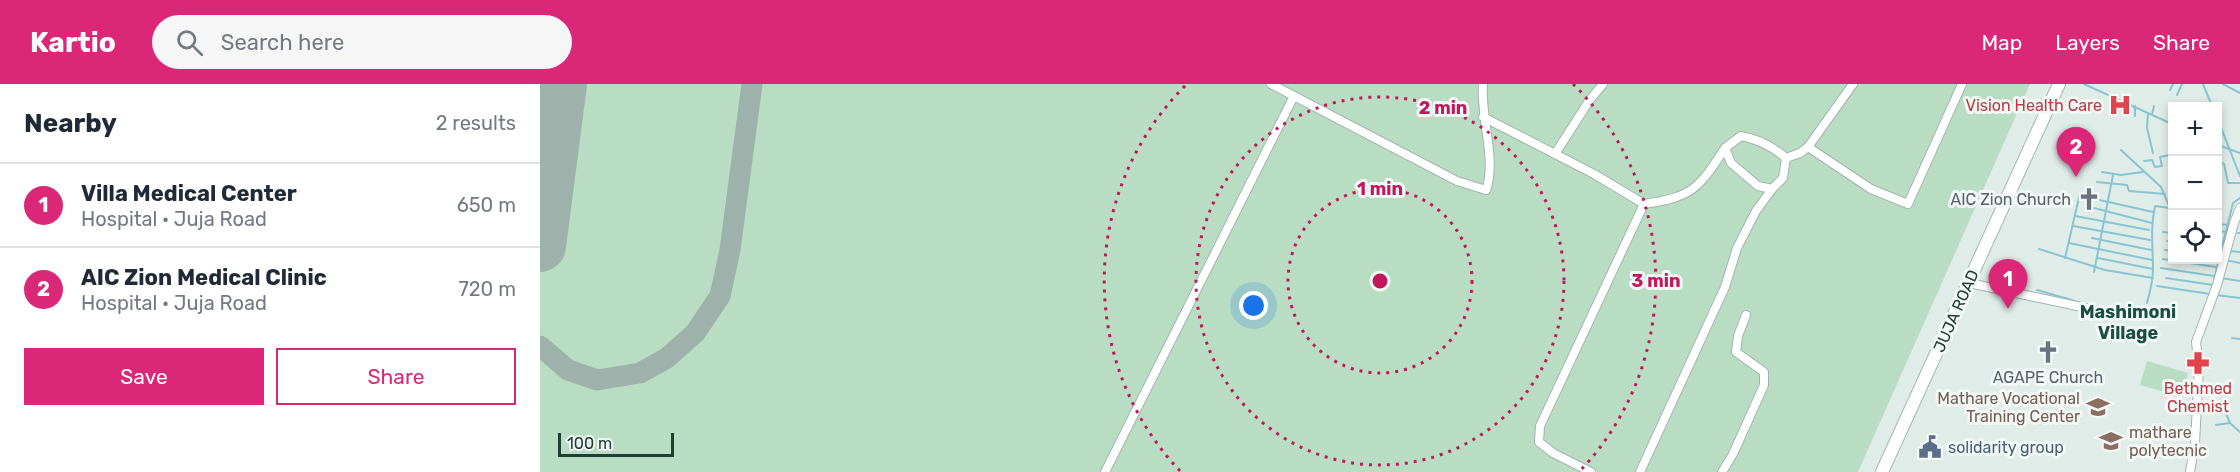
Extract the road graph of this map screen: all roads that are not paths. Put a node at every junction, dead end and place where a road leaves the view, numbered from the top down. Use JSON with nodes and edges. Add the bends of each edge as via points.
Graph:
{"nodes":[{"id":1,"x":1271,"y":84,"type":"edge"},
{"id":2,"x":1483,"y":84,"type":"edge"},
{"id":3,"x":1603,"y":84,"type":"edge"},
{"id":4,"x":1853,"y":84,"type":"edge"},
{"id":5,"x":1962,"y":84,"type":"edge"},
{"id":6,"x":2059,"y":84,"type":"edge"},
{"id":7,"x":1294,"y":96,"type":"junction"},
{"id":8,"x":1483,"y":117,"type":"junction"},
{"id":9,"x":1808,"y":147,"type":"junction"},
{"id":10,"x":1725,"y":148,"type":"junction"},
{"id":11,"x":1555,"y":154,"type":"junction"},
{"id":12,"x":1786,"y":158,"type":"junction"},
{"id":13,"x":1772,"y":189,"type":"junction"},
{"id":14,"x":1644,"y":204,"type":"junction"},
{"id":15,"x":2240,"y":208,"type":"edge"},
{"id":16,"x":1969,"y":283,"type":"junction"},
{"id":17,"x":1746,"y":315,"type":"dead end"},
{"id":18,"x":2124,"y":316,"type":"dead end"},
{"id":19,"x":1105,"y":472,"type":"edge"},
{"id":20,"x":1591,"y":472,"type":"edge"},
{"id":21,"x":1641,"y":472,"type":"edge"},
{"id":22,"x":1722,"y":472,"type":"edge"},
{"id":23,"x":1882,"y":472,"type":"edge"},
{"id":24,"x":2190,"y":472,"type":"edge"}],
"edges":[{"from":1,"to":7,"type":"street"},
{"from":2,"to":8,"type":"street"},
{"from":3,"to":11,"type":"street"},
{"from":4,"to":9,"type":"street"},
{"from":5,"to":9,"type":"street","via":[[1908,204],[1871,189]]},
{"from":6,"to":16,"type":"main road","name":"JUJA ROAD"},
{"from":7,"to":8,"type":"street","via":[[1457,181],[1486,190],[1488,165]]},
{"from":7,"to":19,"type":"street"},
{"from":8,"to":11,"type":"street"},
{"from":9,"to":12,"type":"street"},
{"from":10,"to":12,"type":"street","via":[[1741,136],[1757,139]]},
{"from":10,"to":13,"type":"street","via":[[1731,163],[1758,186]]},
{"from":10,"to":14,"type":"street","via":[[1706,178],[1691,191],[1672,200]]},
{"from":11,"to":14,"type":"street"},
{"from":12,"to":13,"type":"street","via":[[1783,178]]},
{"from":13,"to":21,"type":"street","via":[[1755,211],[1737,248],[1725,287]]},
{"from":14,"to":20,"type":"street","via":[[1540,426],[1539,442]]},
{"from":15,"to":24,"type":"street","via":[[2196,342],[2199,375]]},
{"from":16,"to":18,"type":"street"},
{"from":16,"to":23,"type":"main road","name":"JUJA ROAD"},
{"from":17,"to":22,"type":"street","via":[[1736,352],[1764,372],[1764,385]]}]}
